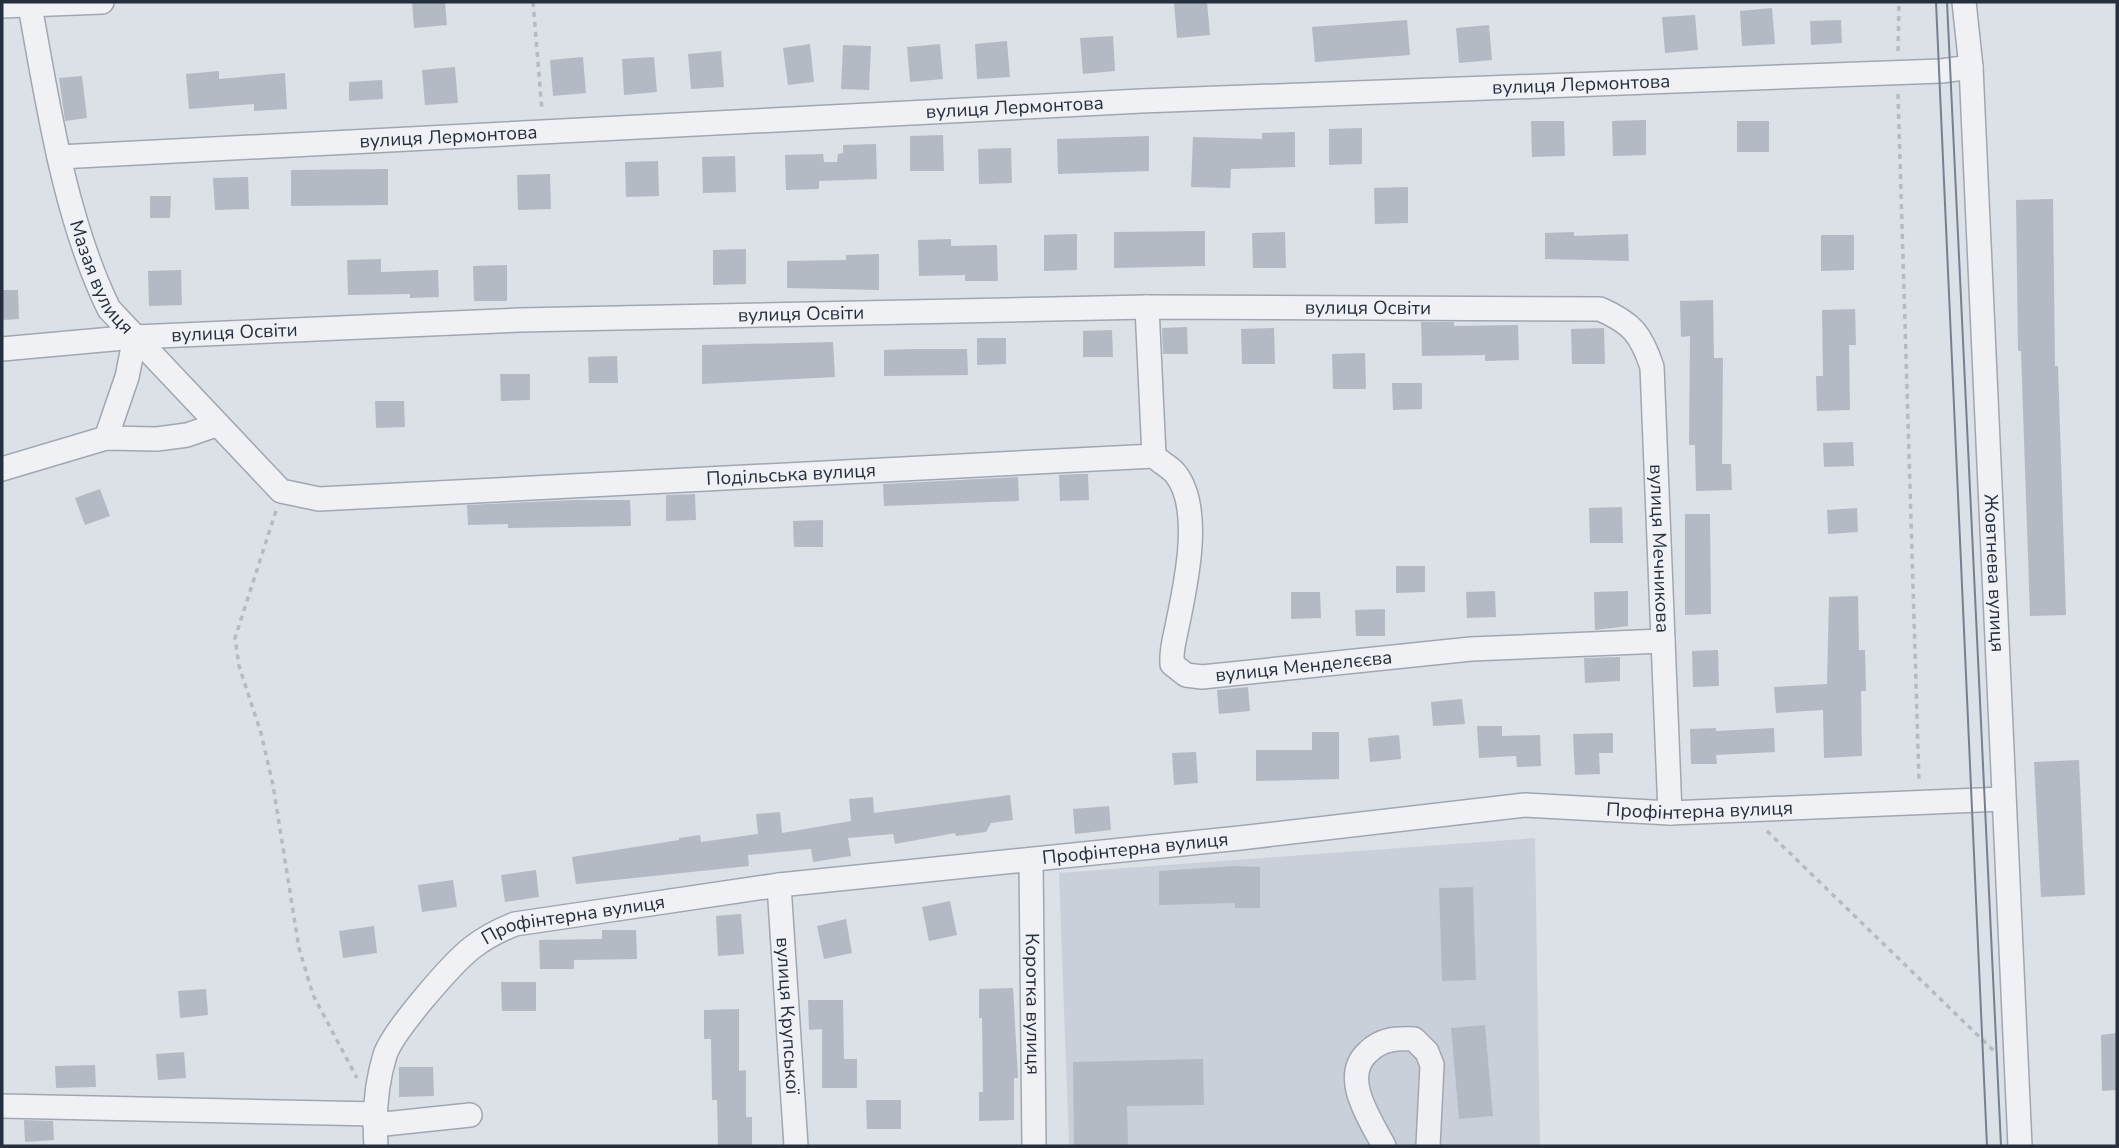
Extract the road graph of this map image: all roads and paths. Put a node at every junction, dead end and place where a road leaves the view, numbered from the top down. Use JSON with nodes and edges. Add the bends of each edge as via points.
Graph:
{"nodes":[{"id":1,"x":102,"y":2,"type":"edge"},
{"id":2,"x":533,"y":2,"type":"edge"},
{"id":3,"x":1899,"y":2,"type":"edge"},
{"id":4,"x":1964,"y":2,"type":"edge"},
{"id":5,"x":2,"y":6,"type":"edge"},
{"id":6,"x":30,"y":6,"type":"junction"},
{"id":7,"x":1971,"y":67,"type":"junction"},
{"id":8,"x":1898,"y":73,"type":"junction"},
{"id":9,"x":544,"y":131,"type":"junction"},
{"id":10,"x":60,"y":157,"type":"junction"},
{"id":11,"x":1147,"y":307,"type":"junction"},
{"id":12,"x":1600,"y":309,"type":"joint"},
{"id":13,"x":135,"y":337,"type":"junction"},
{"id":14,"x":2,"y":349,"type":"edge"},
{"id":15,"x":216,"y":425,"type":"junction"},
{"id":16,"x":106,"y":438,"type":"junction"},
{"id":17,"x":1154,"y":456,"type":"junction"},
{"id":18,"x":2,"y":469,"type":"edge"},
{"id":19,"x":281,"y":491,"type":"junction"},
{"id":20,"x":1663,"y":641,"type":"junction"},
{"id":21,"x":2003,"y":799,"type":"junction"},
{"id":22,"x":1920,"y":802,"type":"junction"},
{"id":23,"x":1743,"y":810,"type":"junction"},
{"id":24,"x":1670,"y":813,"type":"junction"},
{"id":25,"x":1031,"y":860,"type":"junction"},
{"id":26,"x":779,"y":885,"type":"junction"},
{"id":27,"x":2016,"y":1073,"type":"junction"},
{"id":28,"x":357,"y":1079,"type":"dead end"},
{"id":29,"x":2,"y":1106,"type":"edge"},
{"id":30,"x":470,"y":1115,"type":"dead end"},
{"id":31,"x":375,"y":1128,"type":"edge"},
{"id":32,"x":796,"y":1146,"type":"edge"},
{"id":33,"x":1034,"y":1146,"type":"edge"},
{"id":34,"x":1384,"y":1146,"type":"edge"},
{"id":35,"x":1428,"y":1146,"type":"edge"},
{"id":36,"x":2020,"y":1146,"type":"edge"}],
"edges":[{"from":1,"to":6,"type":"street"},
{"from":2,"to":9,"type":"path"},
{"from":3,"to":8,"type":"path"},
{"from":4,"to":7,"type":"street","name":"Жовтнева вулиця"},
{"from":5,"to":6,"type":"street"},
{"from":6,"to":10,"type":"street","name":"Мазая вулиця"},
{"from":7,"to":8,"type":"street","name":"вулиця Лермонтова"},
{"from":7,"to":21,"type":"street","name":"Жовтнева вулиця"},
{"from":8,"to":9,"type":"street","name":"вулиця Лермонтова","via":[[1141,101]]},
{"from":8,"to":22,"type":"path"},
{"from":9,"to":10,"type":"street","name":"вулиця Лермонтова"},
{"from":10,"to":13,"type":"street","name":"Мазая вулиця","via":[[95,280],[108,309]]},
{"from":11,"to":12,"type":"street","name":"вулиця Освіти"},
{"from":11,"to":13,"type":"street","name":"вулиця Освіти","via":[[519,320]]},
{"from":11,"to":17,"type":"street"},
{"from":12,"to":20,"type":"street","name":"вулиця Мечникова","via":[[1626,320],[1644,345],[1652,368]]},
{"from":13,"to":14,"type":"street","name":"вулиця Освіти"},
{"from":13,"to":15,"type":"street","name":"Мазая вулиця"},
{"from":13,"to":16,"type":"street"},
{"from":15,"to":16,"type":"street","via":[[157,439]]},
{"from":15,"to":19,"type":"street","name":"Мазая вулиця"},
{"from":16,"to":18,"type":"street"},
{"from":17,"to":19,"type":"street","name":"Подільська вулиця","via":[[333,498]]},
{"from":17,"to":20,"type":"street","name":"вулиця Менделєєва","via":[[1175,472],[1189,510],[1190,538],[1171,646],[1172,664],[1186,675],[1471,649]]},
{"from":19,"to":28,"type":"path","via":[[235,638],[273,785],[299,948],[313,995]]},
{"from":20,"to":24,"type":"street","name":"вулиця Мечникова"},
{"from":21,"to":22,"type":"street","name":"Профінтерна вулиця"},
{"from":21,"to":27,"type":"street","name":"Жовтнева вулиця"},
{"from":22,"to":23,"type":"street","name":"Профінтерна вулиця"},
{"from":23,"to":24,"type":"street","name":"Профінтерна вулиця"},
{"from":23,"to":27,"type":"path"},
{"from":24,"to":25,"type":"street","name":"Профінтерна вулиця","via":[[1525,805]]},
{"from":25,"to":26,"type":"street","name":"Профінтерна вулиця"},
{"from":25,"to":33,"type":"street","name":"Коротка вулиця"},
{"from":26,"to":31,"type":"street","name":"Профінтерна вулиця","via":[[515,924],[491,934],[470,949],[398,1030],[386,1053]]},
{"from":26,"to":32,"type":"street","name":"вулиця Крупської"},
{"from":27,"to":36,"type":"street","name":"Жовтнева вулиця"},
{"from":29,"to":31,"type":"street"},
{"from":30,"to":31,"type":"street"},
{"from":34,"to":35,"type":"street","via":[[1355,1079],[1358,1061],[1375,1045],[1395,1038],[1414,1039],[1432,1065]]}]}
